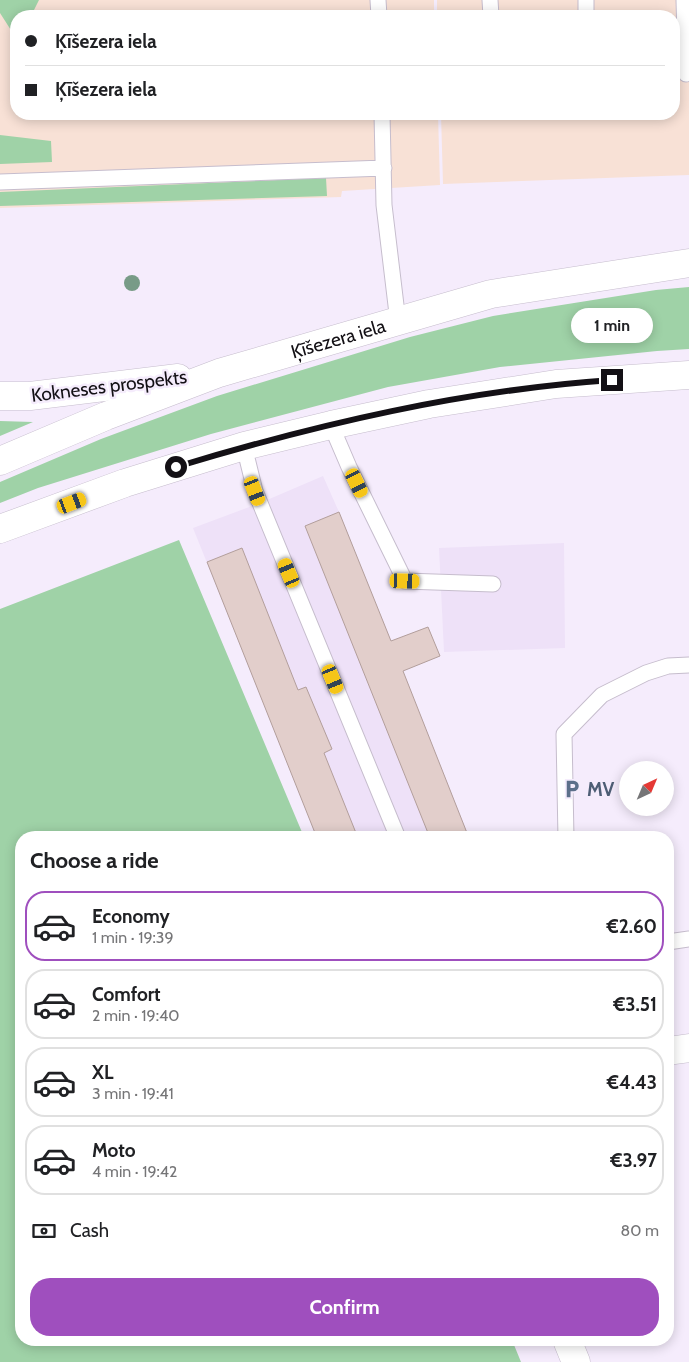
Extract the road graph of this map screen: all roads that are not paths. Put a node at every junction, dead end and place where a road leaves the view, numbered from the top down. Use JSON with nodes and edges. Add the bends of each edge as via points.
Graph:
{"nodes":[{"id":1,"x":684,"y":0,"type":"edge"},
{"id":2,"x":683,"y":74,"type":"edge"},
{"id":3,"x":382,"y":120,"type":"edge"},
{"id":4,"x":384,"y":168,"type":"junction"},
{"id":5,"x":0,"y":182,"type":"edge"},
{"id":6,"x":689,"y":263,"type":"edge"},
{"id":7,"x":398,"y":322,"type":"junction"},
{"id":8,"x":219,"y":373,"type":"junction"},
{"id":9,"x":689,"y":375,"type":"edge"},
{"id":10,"x":0,"y":396,"type":"edge"},
{"id":11,"x":331,"y":425,"type":"junction"},
{"id":12,"x":244,"y":446,"type":"junction"},
{"id":13,"x":0,"y":461,"type":"edge"},
{"id":14,"x":0,"y":529,"type":"edge"},
{"id":15,"x":494,"y":584,"type":"dead end"},
{"id":16,"x":689,"y":665,"type":"edge"},
{"id":17,"x":395,"y":831,"type":"edge"},
{"id":18,"x":566,"y":831,"type":"edge"},
{"id":19,"x":689,"y":939,"type":"edge"},
{"id":20,"x":674,"y":941,"type":"edge"},
{"id":21,"x":689,"y":1048,"type":"edge"},
{"id":22,"x":674,"y":1050,"type":"edge"},
{"id":23,"x":569,"y":1346,"type":"edge"},
{"id":24,"x":576,"y":1362,"type":"edge"}],
"edges":[{"from":1,"to":2,"type":"lane"},
{"from":3,"to":4,"type":"lane"},
{"from":4,"to":5,"type":"lane"},
{"from":4,"to":7,"type":"lane","via":[[384,205]]},
{"from":6,"to":7,"type":"street","name":"Ķīšezera iela","via":[[491,294]]},
{"from":7,"to":8,"type":"street","name":"Ķīšezera iela"},
{"from":8,"to":10,"type":"street","name":"Kokneses prospekts","via":[[30,396]]},
{"from":8,"to":13,"type":"street","name":"Ķīšezera iela"},
{"from":9,"to":11,"type":"street","via":[[556,384],[429,404]]},
{"from":11,"to":12,"type":"street"},
{"from":11,"to":15,"type":"lane","via":[[405,581]]},
{"from":12,"to":14,"type":"street","via":[[126,483]]},
{"from":12,"to":17,"type":"lane","via":[[255,491]]},
{"from":16,"to":18,"type":"lane","via":[[668,666],[646,673],[602,695],[564,734]]},
{"from":19,"to":20,"type":"lane"},
{"from":21,"to":22,"type":"street"},
{"from":23,"to":24,"type":"street"}]}
